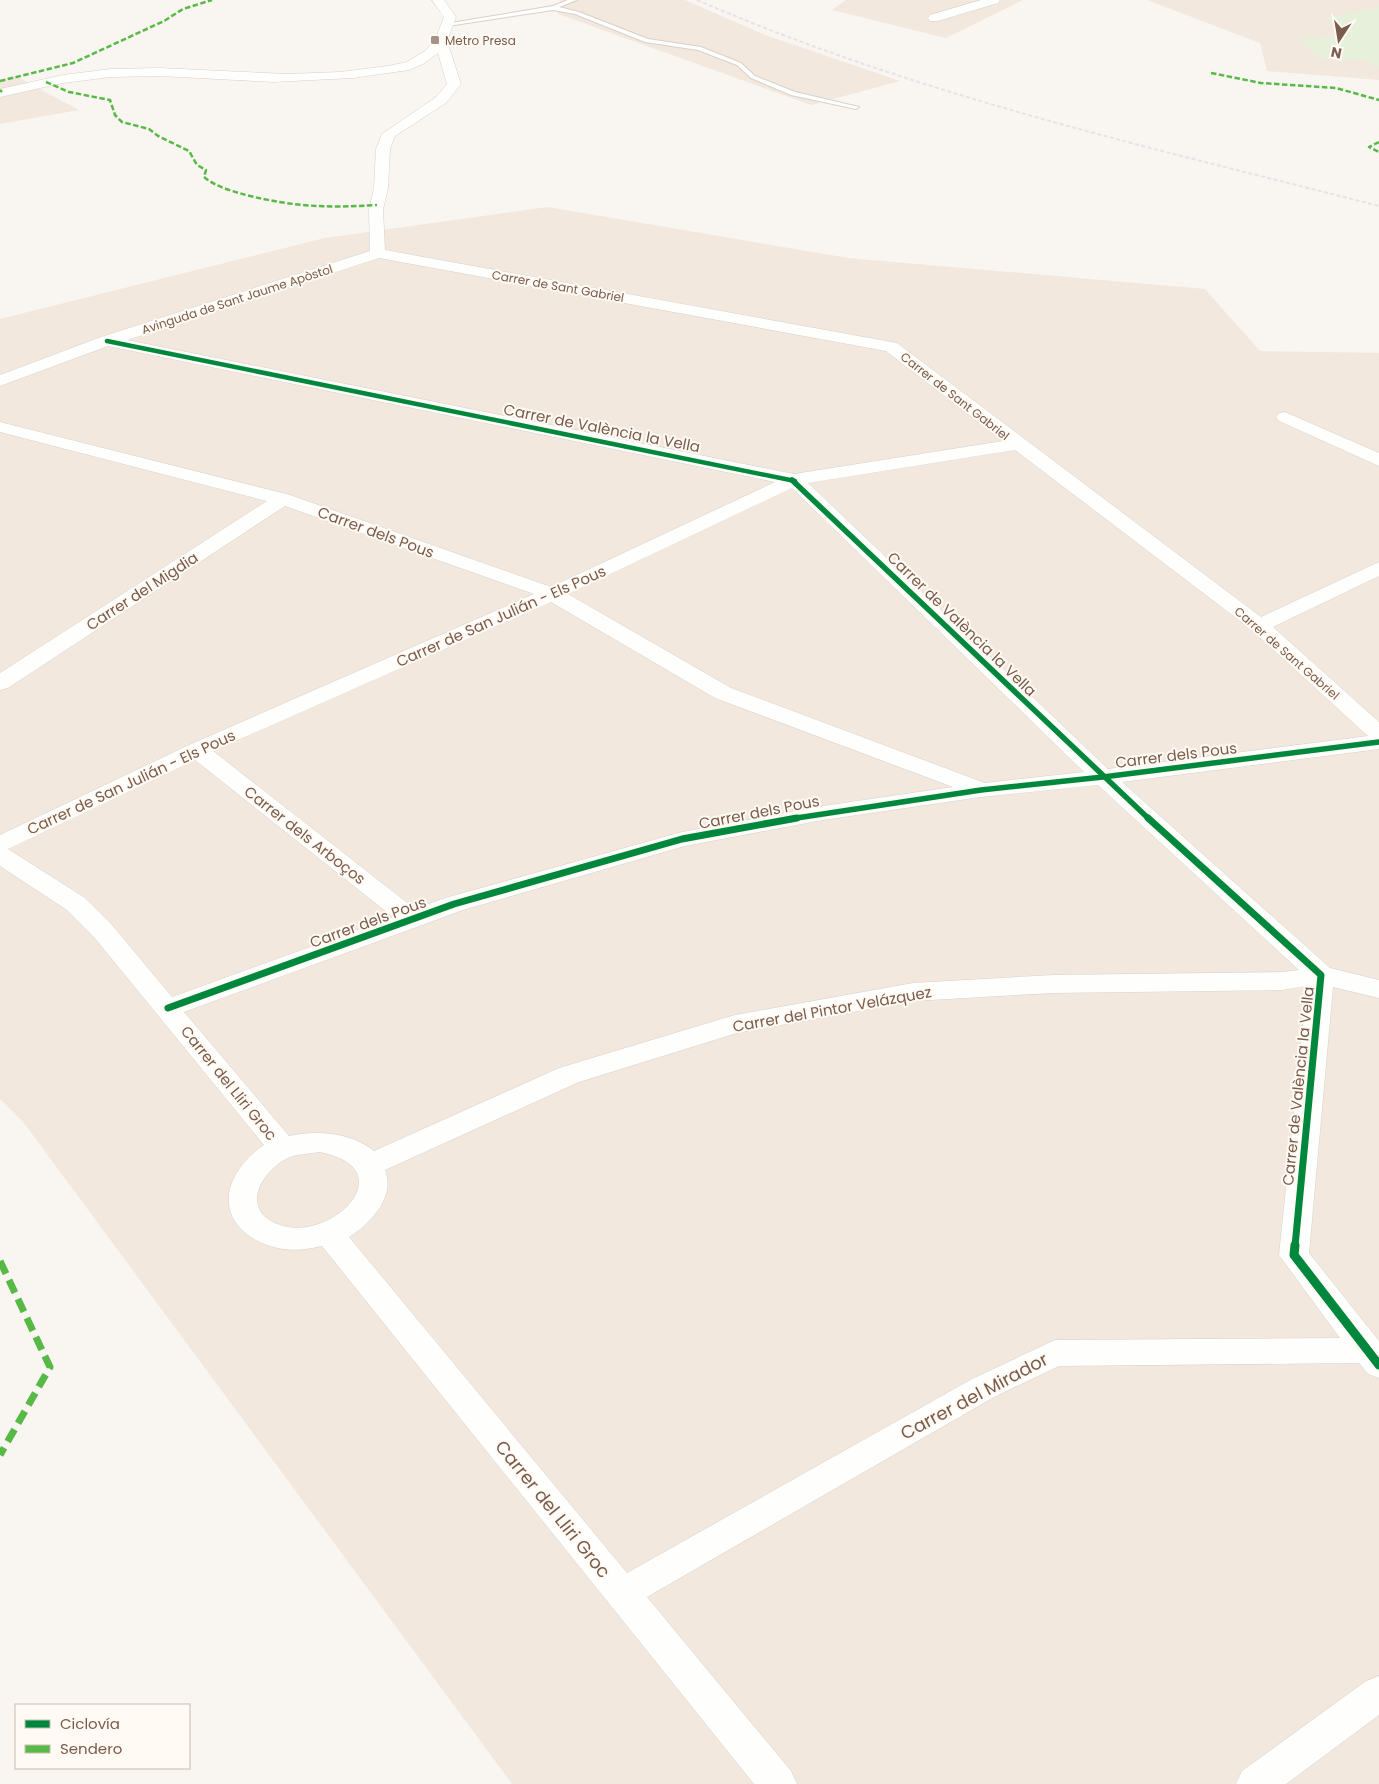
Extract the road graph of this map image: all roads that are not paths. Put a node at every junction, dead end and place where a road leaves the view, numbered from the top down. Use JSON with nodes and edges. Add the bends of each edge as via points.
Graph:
{"nodes":[{"id":1,"x":438,"y":0,"type":"edge"},
{"id":2,"x":574,"y":0,"type":"edge"},
{"id":3,"x":994,"y":0,"type":"edge"},
{"id":4,"x":553,"y":8,"type":"junction"},
{"id":5,"x":934,"y":18,"type":"dead end"},
{"id":6,"x":448,"y":24,"type":"junction"},
{"id":7,"x":441,"y":42,"type":"junction"},
{"id":8,"x":0,"y":93,"type":"edge"},
{"id":9,"x":856,"y":107,"type":"dead end"},
{"id":10,"x":377,"y":247,"type":"junction"},
{"id":11,"x":107,"y":341,"type":"junction"},
{"id":12,"x":0,"y":381,"type":"edge"},
{"id":13,"x":1285,"y":417,"type":"dead end"},
{"id":14,"x":0,"y":427,"type":"edge"},
{"id":15,"x":1018,"y":444,"type":"junction"},
{"id":16,"x":1379,"y":460,"type":"edge"},
{"id":17,"x":794,"y":480,"type":"junction"},
{"id":18,"x":283,"y":499,"type":"junction"},
{"id":19,"x":1379,"y":568,"type":"edge"},
{"id":20,"x":552,"y":594,"type":"junction"},
{"id":21,"x":1259,"y":626,"type":"junction"},
{"id":22,"x":0,"y":683,"type":"edge"},
{"id":23,"x":1379,"y":734,"type":"edge"},
{"id":24,"x":1379,"y":742,"type":"edge"},
{"id":25,"x":197,"y":750,"type":"junction"},
{"id":26,"x":1103,"y":777,"type":"junction"},
{"id":27,"x":981,"y":790,"type":"junction"},
{"id":28,"x":0,"y":844,"type":"edge"},
{"id":29,"x":0,"y":855,"type":"edge"},
{"id":30,"x":413,"y":920,"type":"junction"},
{"id":31,"x":1321,"y":975,"type":"junction"},
{"id":32,"x":1379,"y":989,"type":"edge"},
{"id":33,"x":168,"y":1008,"type":"junction"},
{"id":34,"x":283,"y":1149,"type":"junction"},
{"id":35,"x":369,"y":1165,"type":"junction"},
{"id":36,"x":330,"y":1234,"type":"junction"},
{"id":37,"x":1374,"y":1357,"type":"edge"},
{"id":38,"x":621,"y":1594,"type":"junction"},
{"id":39,"x":1379,"y":1694,"type":"edge"},
{"id":40,"x":778,"y":1784,"type":"edge"},
{"id":41,"x":1255,"y":1784,"type":"edge"}],
"edges":[{"from":1,"to":6,"type":"street","via":[[450,17]]},
{"from":2,"to":4,"type":"lane"},
{"from":3,"to":5,"type":"street"},
{"from":4,"to":6,"type":"lane"},
{"from":4,"to":9,"type":"lane","via":[[578,13],[647,41],[700,48],[739,64],[753,77],[776,88]]},
{"from":6,"to":7,"type":"street"},
{"from":7,"to":8,"type":"street","via":[[414,63],[354,74],[292,78],[111,73],[70,77]]},
{"from":7,"to":10,"type":"street","via":[[454,84],[441,100],[389,134],[383,149],[376,210]]},
{"from":10,"to":11,"type":"street","name":"Avinguda de Sant Jaume Apòstol"},
{"from":10,"to":15,"type":"street","name":"Carrer de Sant Gabriel","via":[[891,347]]},
{"from":11,"to":12,"type":"street","name":"Avinguda de Sant Jaume Apòstol"},
{"from":11,"to":17,"type":"street","name":"Carrer de València la Vella"},
{"from":13,"to":16,"type":"street"},
{"from":14,"to":18,"type":"street","name":"Carrer dels Pous"},
{"from":15,"to":17,"type":"street","name":"Carrer de San Julián - Els Pous"},
{"from":15,"to":21,"type":"street","name":"Carrer de Sant Gabriel"},
{"from":17,"to":20,"type":"street","name":"Carrer de San Julián - Els Pous"},
{"from":17,"to":26,"type":"street","name":"Carrer de València la Vella"},
{"from":18,"to":20,"type":"street","name":"Carrer dels Pous"},
{"from":18,"to":22,"type":"street","name":"Carrer del Migdia"},
{"from":19,"to":21,"type":"street"},
{"from":20,"to":25,"type":"street","name":"Carrer de San Julián - Els Pous"},
{"from":20,"to":27,"type":"street","name":"Carrer dels Pous","via":[[723,693]]},
{"from":21,"to":23,"type":"street","name":"Carrer de Sant Gabriel"},
{"from":24,"to":26,"type":"street","name":"Carrer dels Pous"},
{"from":25,"to":28,"type":"street","name":"Carrer de San Julián - Els Pous"},
{"from":25,"to":30,"type":"street","name":"Carrer dels Arboços"},
{"from":26,"to":27,"type":"street","name":"Carrer dels Pous"},
{"from":26,"to":31,"type":"street","name":"Carrer de València la Vella"},
{"from":27,"to":30,"type":"street","name":"Carrer dels Pous","via":[[824,813],[682,839],[454,904]]},
{"from":29,"to":33,"type":"street","name":"Carrer del Lliri Groc","via":[[61,894],[87,915]]},
{"from":30,"to":33,"type":"street","name":"Carrer dels Pous"},
{"from":31,"to":32,"type":"street","name":"Carrer del Pintor Velázquez"},
{"from":31,"to":35,"type":"street","name":"Carrer del Pintor Velázquez","via":[[1282,981],[1053,984],[913,992],[735,1024],[569,1075]]},
{"from":31,"to":37,"type":"street","name":"Carrer de València la Vella","via":[[1294,1255]]},
{"from":33,"to":34,"type":"street","name":"Carrer del Lliri Groc"},
{"from":34,"to":35,"type":"street","via":[[319,1142],[336,1145],[354,1152]]},
{"from":34,"to":36,"type":"street","via":[[258,1163],[244,1185],[241,1202],[245,1214],[258,1227],[273,1235],[296,1239]]},
{"from":35,"to":36,"type":"street","via":[[373,1190],[366,1207],[350,1223]]},
{"from":36,"to":38,"type":"street","name":"Carrer del Lliri Groc"},
{"from":37,"to":38,"type":"street","name":"Carrer del Mirador","via":[[1055,1353],[983,1388]]},
{"from":38,"to":40,"type":"street","name":"Carrer del Lliri Groc"},
{"from":39,"to":41,"type":"street"}]}
